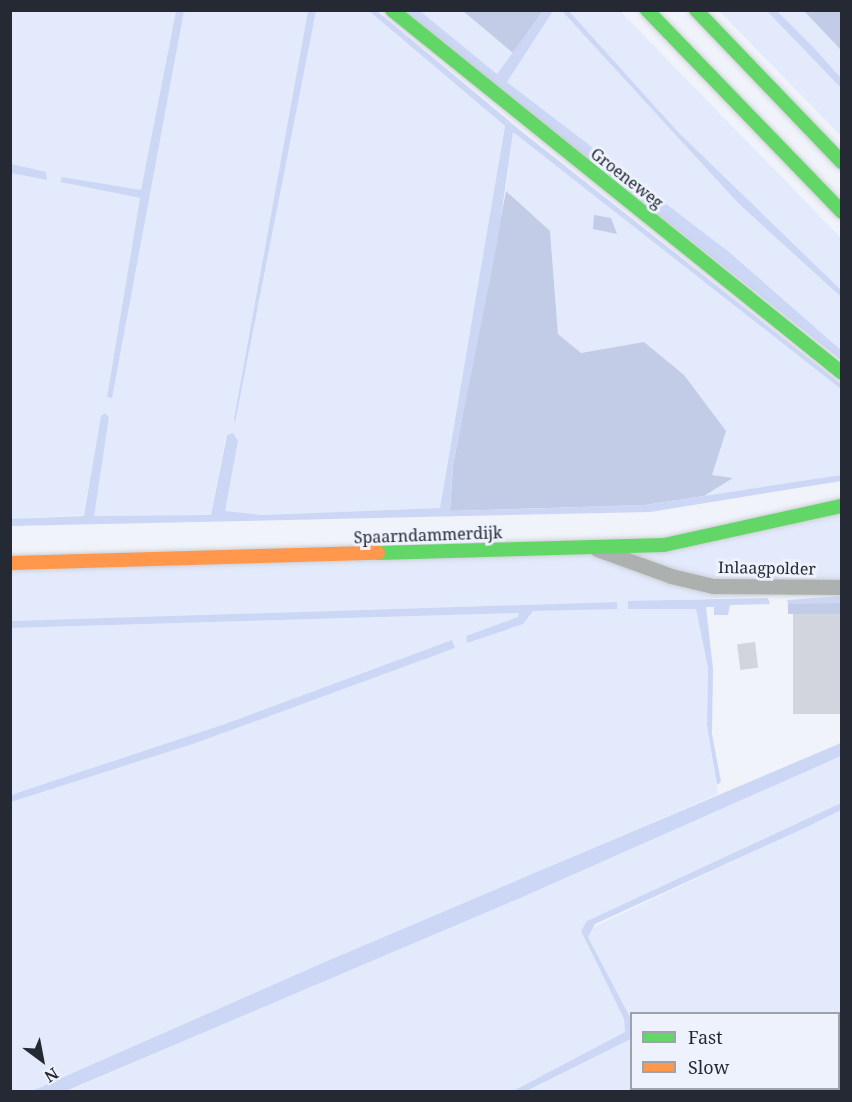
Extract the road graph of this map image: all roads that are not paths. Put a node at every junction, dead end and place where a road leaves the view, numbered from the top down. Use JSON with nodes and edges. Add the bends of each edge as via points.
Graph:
{"nodes":[{"id":1,"x":392,"y":10,"type":"edge"},
{"id":2,"x":647,"y":10,"type":"edge"},
{"id":3,"x":696,"y":10,"type":"edge"},
{"id":4,"x":842,"y":162,"type":"edge"},
{"id":5,"x":842,"y":212,"type":"edge"},
{"id":6,"x":842,"y":374,"type":"edge"},
{"id":7,"x":842,"y":506,"type":"edge"},
{"id":8,"x":591,"y":547,"type":"junction"},
{"id":9,"x":10,"y":563,"type":"edge"},
{"id":10,"x":842,"y":587,"type":"edge"}],
"edges":[{"from":1,"to":6,"type":"main road","name":"Groeneweg"},
{"from":2,"to":5,"type":"main road"},
{"from":3,"to":4,"type":"main road"},
{"from":7,"to":8,"type":"main road","name":"Spaarndammerdijk","via":[[682,543]]},
{"from":8,"to":9,"type":"main road","name":"Spaarndammerdijk"},
{"from":8,"to":10,"type":"street","name":"Inlaagpolder","via":[[656,572],[713,586]]}]}
